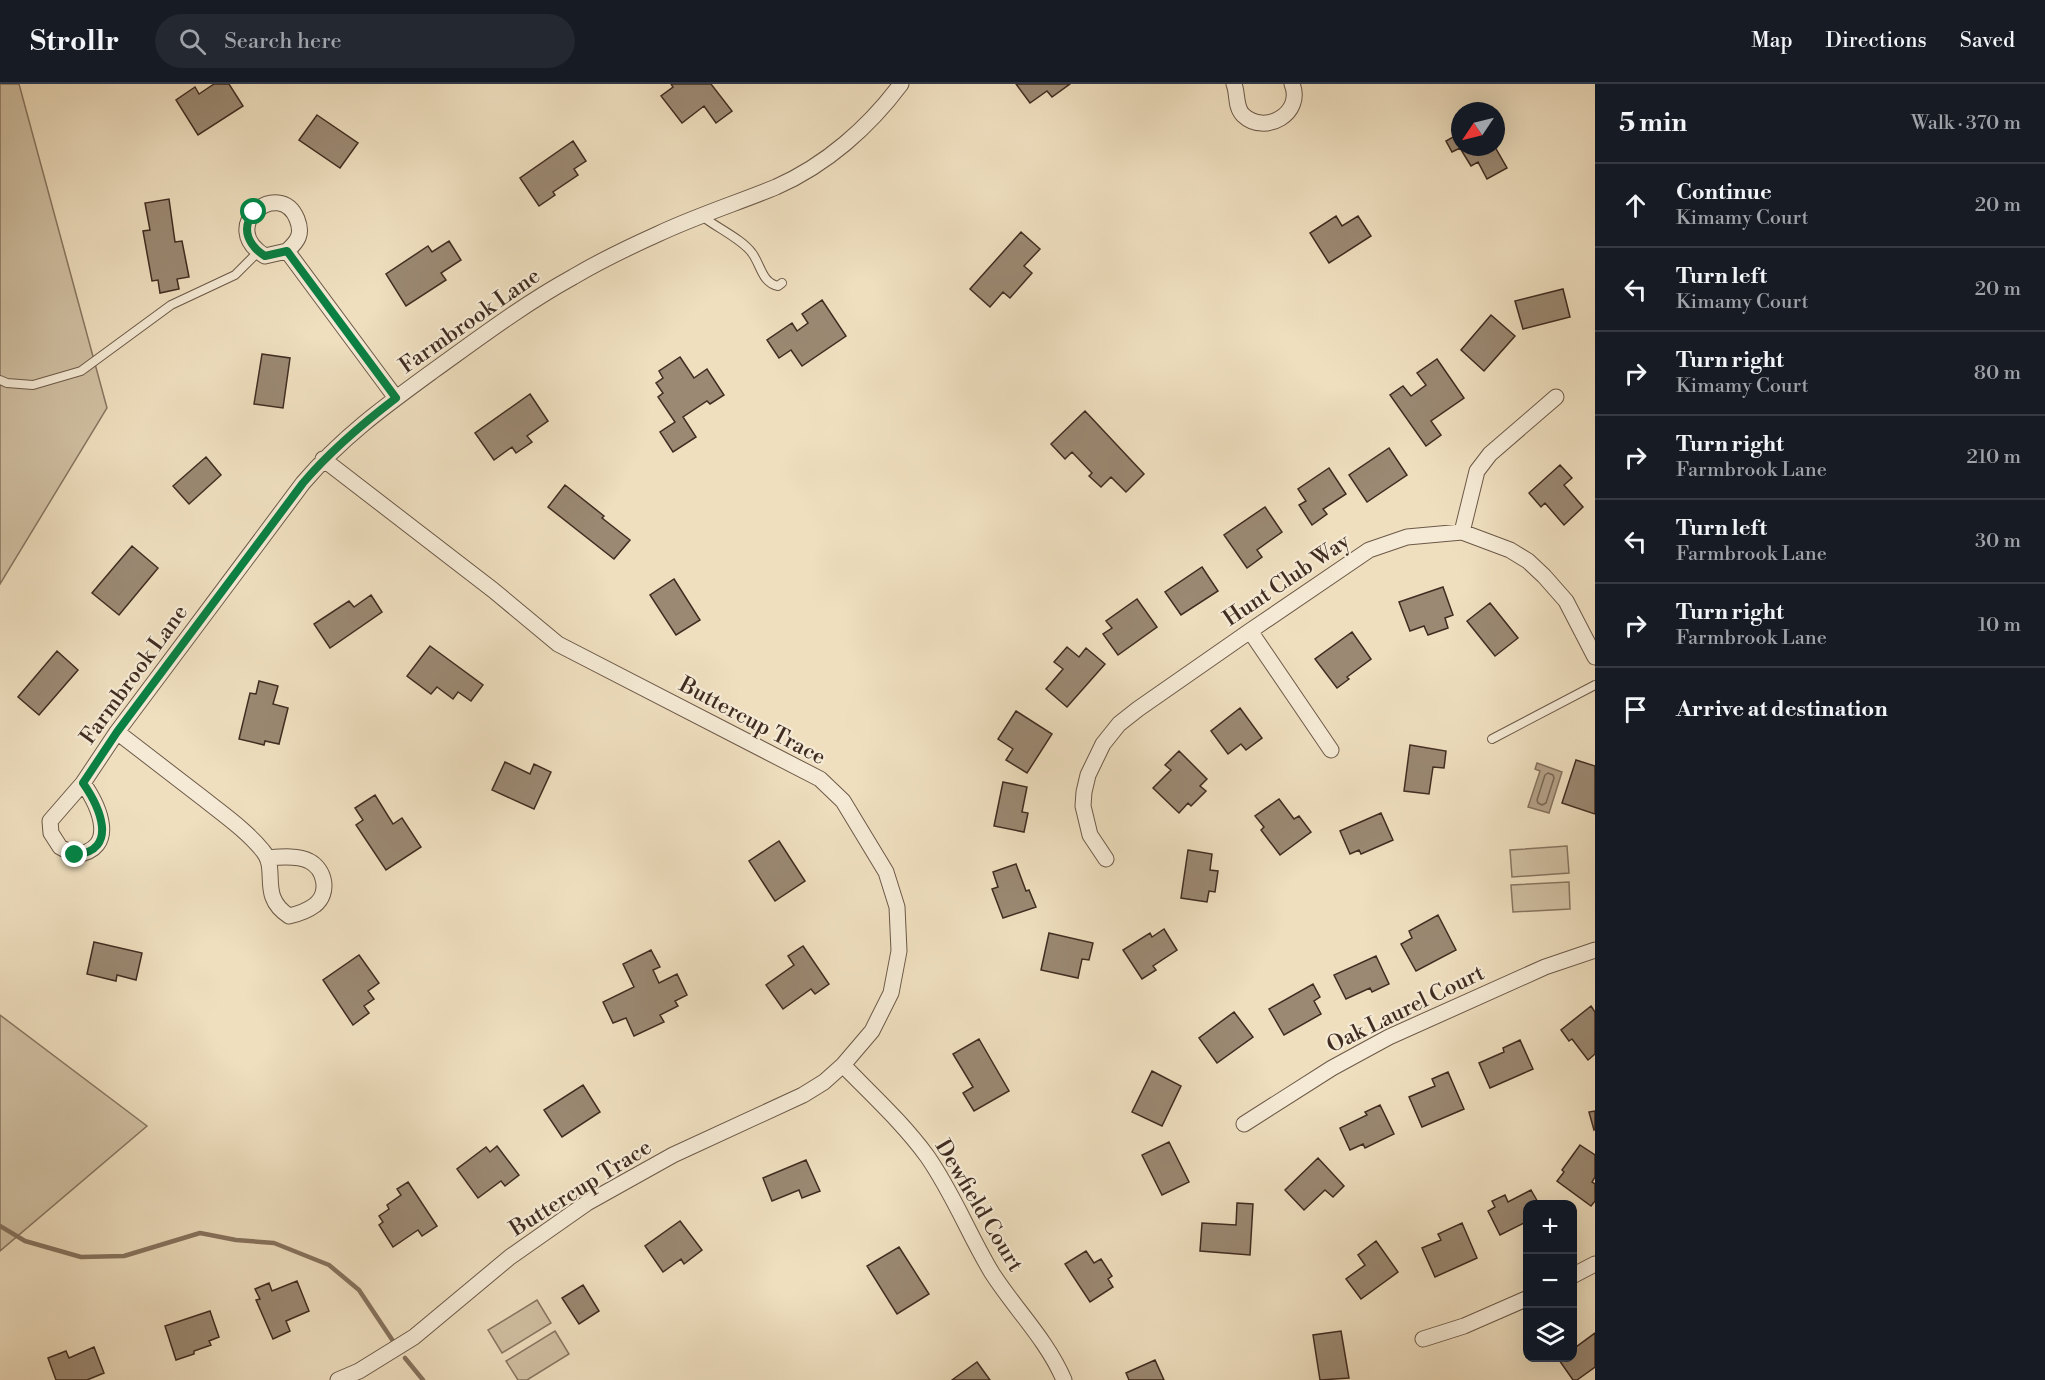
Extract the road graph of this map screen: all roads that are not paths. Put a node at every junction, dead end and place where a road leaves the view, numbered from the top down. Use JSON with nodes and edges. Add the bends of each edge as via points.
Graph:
{"nodes":[{"id":1,"x":901,"y":84,"type":"edge"},
{"id":2,"x":1234,"y":84,"type":"edge"},
{"id":3,"x":1292,"y":84,"type":"edge"},
{"id":4,"x":702,"y":216,"type":"junction"},
{"id":5,"x":287,"y":251,"type":"junction"},
{"id":6,"x":258,"y":252,"type":"junction"},
{"id":7,"x":782,"y":283,"type":"dead end"},
{"id":8,"x":0,"y":380,"type":"edge"},
{"id":9,"x":1556,"y":397,"type":"dead end"},
{"id":10,"x":396,"y":398,"type":"junction"},
{"id":11,"x":323,"y":459,"type":"junction"},
{"id":12,"x":1462,"y":532,"type":"junction"},
{"id":13,"x":1250,"y":631,"type":"junction"},
{"id":14,"x":1595,"y":657,"type":"edge"},
{"id":15,"x":1595,"y":685,"type":"edge"},
{"id":16,"x":117,"y":732,"type":"junction"},
{"id":17,"x":1492,"y":739,"type":"dead end"},
{"id":18,"x":1331,"y":750,"type":"dead end"},
{"id":19,"x":83,"y":783,"type":"junction"},
{"id":20,"x":267,"y":858,"type":"junction"},
{"id":21,"x":1106,"y":859,"type":"dead end"},
{"id":22,"x":1595,"y":950,"type":"edge"},
{"id":23,"x":843,"y":1065,"type":"junction"},
{"id":24,"x":1244,"y":1124,"type":"dead end"},
{"id":25,"x":1595,"y":1264,"type":"edge"},
{"id":26,"x":1577,"y":1273,"type":"edge"},
{"id":27,"x":1523,"y":1300,"type":"edge"},
{"id":28,"x":1423,"y":1339,"type":"dead end"},
{"id":29,"x":338,"y":1380,"type":"edge"},
{"id":30,"x":1064,"y":1380,"type":"edge"}],
"edges":[{"from":1,"to":4,"type":"street","name":"Farmbrook Lane","via":[[884,107],[842,147],[808,170]]},
{"from":2,"to":3,"type":"street","via":[[1241,114],[1264,124],[1285,116],[1292,107]]},
{"from":4,"to":7,"type":"lane","via":[[742,242],[772,285]]},
{"from":4,"to":10,"type":"street","name":"Farmbrook Lane","via":[[573,276],[503,320]]},
{"from":5,"to":6,"type":"street","via":[[265,256]]},
{"from":5,"to":6,"type":"street","via":[[300,236],[296,216],[289,207],[270,202],[251,214],[248,222],[248,239]]},
{"from":5,"to":10,"type":"street"},
{"from":6,"to":8,"type":"lane","via":[[235,275],[171,305],[81,370],[33,384]]},
{"from":9,"to":12,"type":"street","via":[[1498,446],[1477,471]]},
{"from":10,"to":11,"type":"street","name":"Farmbrook Lane","via":[[353,430]]},
{"from":11,"to":16,"type":"street","name":"Farmbrook Lane"},
{"from":11,"to":23,"type":"street","name":"Buttercup Trace","via":[[558,644],[820,779],[843,801],[886,872],[897,907],[899,951],[891,993],[877,1022]]},
{"from":12,"to":13,"type":"street","name":"Hunt Club Way","via":[[1407,537],[1369,550]]},
{"from":12,"to":14,"type":"street","name":"Hunt Club Way","via":[[1510,550],[1544,576],[1566,600]]},
{"from":13,"to":18,"type":"street"},
{"from":13,"to":21,"type":"street","name":"Hunt Club Way","via":[[1138,709],[1103,744],[1088,775],[1083,806],[1089,835]]},
{"from":15,"to":17,"type":"lane"},
{"from":16,"to":19,"type":"street","name":"Farmbrook Lane"},
{"from":16,"to":20,"type":"street","via":[[235,824]]},
{"from":19,"to":19,"type":"street","name":"Farmbrook Lane","via":[[50,821],[51,833],[60,847],[75,855],[94,848],[102,838],[103,827],[94,798]]},
{"from":20,"to":20,"type":"street","via":[[272,896],[281,911],[289,916],[318,902],[324,887],[323,875],[317,867],[307,860]]},
{"from":22,"to":24,"type":"street","name":"Oak Laurel Court","via":[[1545,967],[1389,1037]]},
{"from":23,"to":29,"type":"street","name":"Buttercup Trace","via":[[803,1095],[673,1155],[587,1203],[510,1257],[414,1337]]},
{"from":23,"to":30,"type":"street","name":"Dewfield Court","via":[[927,1156],[992,1272]]},
{"from":25,"to":26,"type":"street"},
{"from":27,"to":28,"type":"street"}]}
